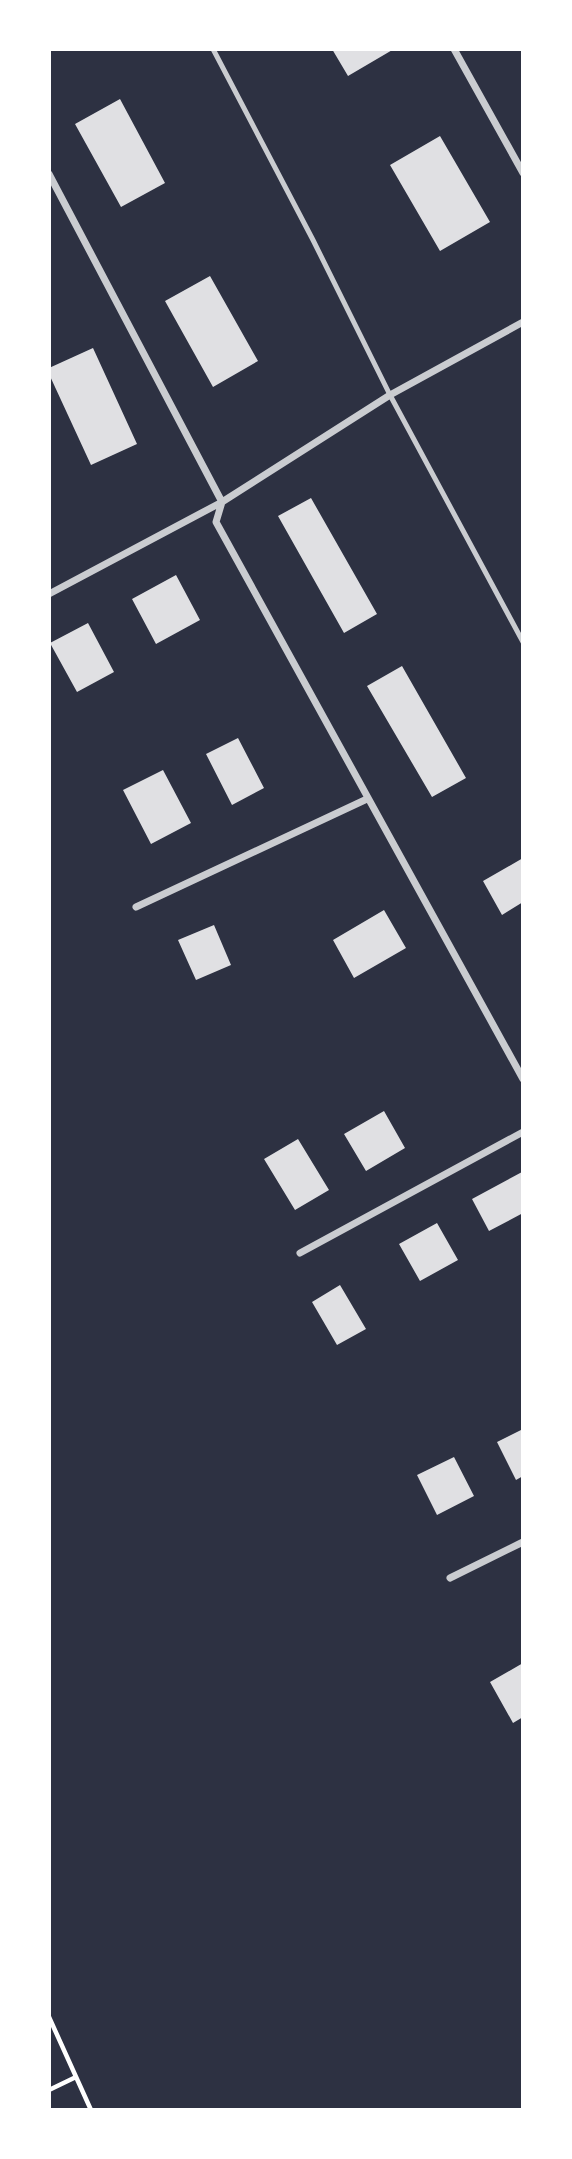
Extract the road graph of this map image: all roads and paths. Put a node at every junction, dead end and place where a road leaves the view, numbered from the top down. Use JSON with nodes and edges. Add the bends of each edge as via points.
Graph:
{"nodes":[{"id":1,"x":213,"y":49,"type":"edge"},
{"id":2,"x":454,"y":49,"type":"edge"},
{"id":3,"x":523,"y":173,"type":"edge"},
{"id":4,"x":49,"y":174,"type":"edge"},
{"id":5,"x":523,"y":322,"type":"edge"},
{"id":6,"x":390,"y":395,"type":"junction"},
{"id":7,"x":222,"y":502,"type":"junction"},
{"id":8,"x":49,"y":594,"type":"edge"},
{"id":9,"x":523,"y":642,"type":"edge"},
{"id":10,"x":367,"y":799,"type":"junction"},
{"id":11,"x":136,"y":907,"type":"dead end"},
{"id":12,"x":523,"y":1079,"type":"edge"},
{"id":13,"x":523,"y":1132,"type":"edge"},
{"id":14,"x":300,"y":1253,"type":"dead end"},
{"id":15,"x":523,"y":1542,"type":"edge"},
{"id":16,"x":450,"y":1578,"type":"dead end"},
{"id":17,"x":49,"y":2017,"type":"edge"},
{"id":18,"x":76,"y":2077,"type":"junction"},
{"id":19,"x":49,"y":2091,"type":"edge"},
{"id":20,"x":91,"y":2110,"type":"edge"}],
"edges":[{"from":1,"to":6,"type":"lane"},
{"from":2,"to":3,"type":"street"},
{"from":4,"to":7,"type":"street"},
{"from":5,"to":6,"type":"street"},
{"from":6,"to":7,"type":"street"},
{"from":6,"to":9,"type":"lane"},
{"from":7,"to":8,"type":"street"},
{"from":7,"to":10,"type":"street","via":[[216,522]]},
{"from":10,"to":11,"type":"street"},
{"from":10,"to":12,"type":"street"},
{"from":13,"to":14,"type":"street"},
{"from":15,"to":16,"type":"street"},
{"from":17,"to":18,"type":"path"},
{"from":18,"to":19,"type":"path"},
{"from":18,"to":20,"type":"path"}]}
